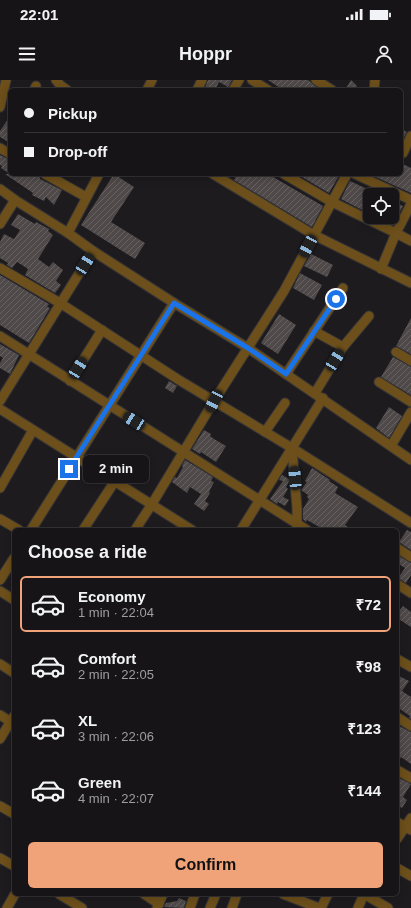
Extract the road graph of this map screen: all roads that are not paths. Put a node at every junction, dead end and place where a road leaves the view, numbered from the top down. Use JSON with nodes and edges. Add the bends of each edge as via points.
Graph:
{"nodes":[{"id":1,"x":56,"y":80,"type":"edge"},
{"id":2,"x":252,"y":80,"type":"edge"},
{"id":3,"x":316,"y":80,"type":"edge"},
{"id":4,"x":7,"y":86,"type":"edge"},
{"id":5,"x":64,"y":88,"type":"edge"},
{"id":6,"x":265,"y":88,"type":"edge"},
{"id":7,"x":329,"y":88,"type":"edge"},
{"id":8,"x":0,"y":107,"type":"edge"},
{"id":9,"x":411,"y":136,"type":"edge"},
{"id":10,"x":405,"y":154,"type":"edge"},
{"id":11,"x":49,"y":176,"type":"edge"},
{"id":12,"x":99,"y":176,"type":"edge"},
{"id":13,"x":287,"y":176,"type":"edge"},
{"id":14,"x":346,"y":176,"type":"edge"},
{"id":15,"x":359,"y":176,"type":"edge"},
{"id":16,"x":228,"y":178,"type":"edge"},
{"id":17,"x":0,"y":189,"type":"edge"},
{"id":18,"x":86,"y":197,"type":"junction"},
{"id":19,"x":15,"y":200,"type":"junction"},
{"id":20,"x":411,"y":200,"type":"edge"},
{"id":21,"x":332,"y":202,"type":"junction"},
{"id":22,"x":411,"y":204,"type":"edge"},
{"id":23,"x":0,"y":224,"type":"edge"},
{"id":24,"x":68,"y":233,"type":"junction"},
{"id":25,"x":396,"y":233,"type":"junction"},
{"id":26,"x":314,"y":235,"type":"junction"},
{"id":27,"x":411,"y":241,"type":"edge"},
{"id":28,"x":93,"y":251,"type":"junction"},
{"id":29,"x":0,"y":268,"type":"edge"},
{"id":30,"x":381,"y":269,"type":"junction"},
{"id":31,"x":411,"y":284,"type":"edge"},
{"id":32,"x":343,"y":288,"type":"dead end"},
{"id":33,"x":60,"y":303,"type":"junction"},
{"id":34,"x":174,"y":303,"type":"junction"},
{"id":35,"x":369,"y":316,"type":"dead end"},
{"id":36,"x":102,"y":330,"type":"junction"},
{"id":37,"x":314,"y":331,"type":"junction"},
{"id":38,"x":0,"y":336,"type":"edge"},
{"id":39,"x":343,"y":347,"type":"junction"},
{"id":40,"x":248,"y":348,"type":"junction"},
{"id":41,"x":396,"y":352,"type":"dead end"},
{"id":42,"x":28,"y":354,"type":"junction"},
{"id":43,"x":141,"y":355,"type":"junction"},
{"id":44,"x":411,"y":361,"type":"edge"},
{"id":45,"x":286,"y":374,"type":"junction"},
{"id":46,"x":70,"y":381,"type":"junction"},
{"id":47,"x":379,"y":382,"type":"dead end"},
{"id":48,"x":315,"y":393,"type":"junction"},
{"id":49,"x":323,"y":398,"type":"junction"},
{"id":50,"x":0,"y":401,"type":"edge"},
{"id":51,"x":214,"y":401,"type":"junction"},
{"id":52,"x":411,"y":402,"type":"edge"},
{"id":53,"x":285,"y":403,"type":"dead end"},
{"id":54,"x":109,"y":406,"type":"junction"},
{"id":55,"x":0,"y":409,"type":"edge"},
{"id":56,"x":411,"y":412,"type":"edge"},
{"id":57,"x":408,"y":425,"type":"edge"},
{"id":58,"x":33,"y":430,"type":"junction"},
{"id":59,"x":265,"y":432,"type":"junction"},
{"id":60,"x":391,"y":446,"type":"junction"},
{"id":61,"x":292,"y":448,"type":"junction"},
{"id":62,"x":184,"y":452,"type":"junction"},
{"id":63,"x":77,"y":457,"type":"junction"},
{"id":64,"x":411,"y":460,"type":"edge"},
{"id":65,"x":115,"y":481,"type":"junction"},
{"id":66,"x":0,"y":488,"type":"edge"},
{"id":67,"x":260,"y":499,"type":"junction"},
{"id":68,"x":152,"y":504,"type":"junction"},
{"id":69,"x":0,"y":519,"type":"edge"},
{"id":70,"x":411,"y":523,"type":"edge"},
{"id":71,"x":297,"y":527,"type":"edge"},
{"id":72,"x":16,"y":528,"type":"edge"},
{"id":73,"x":32,"y":528,"type":"edge"},
{"id":74,"x":84,"y":528,"type":"edge"},
{"id":75,"x":136,"y":528,"type":"edge"},
{"id":76,"x":189,"y":528,"type":"edge"},
{"id":77,"x":242,"y":528,"type":"edge"},
{"id":78,"x":399,"y":549,"type":"edge"},
{"id":79,"x":411,"y":557,"type":"edge"},
{"id":80,"x":12,"y":561,"type":"edge"},
{"id":81,"x":0,"y":580,"type":"edge"},
{"id":82,"x":399,"y":585,"type":"edge"},
{"id":83,"x":0,"y":591,"type":"edge"},
{"id":84,"x":411,"y":593,"type":"edge"},
{"id":85,"x":12,"y":599,"type":"edge"},
{"id":86,"x":399,"y":660,"type":"edge"},
{"id":87,"x":0,"y":664,"type":"edge"},
{"id":88,"x":411,"y":667,"type":"edge"},
{"id":89,"x":12,"y":672,"type":"edge"},
{"id":90,"x":0,"y":715,"type":"edge"},
{"id":91,"x":399,"y":718,"type":"edge"},
{"id":92,"x":12,"y":721,"type":"edge"},
{"id":93,"x":12,"y":722,"type":"edge"},
{"id":94,"x":411,"y":726,"type":"edge"},
{"id":95,"x":0,"y":739,"type":"edge"},
{"id":96,"x":399,"y":771,"type":"edge"},
{"id":97,"x":411,"y":778,"type":"edge"},
{"id":98,"x":0,"y":806,"type":"edge"},
{"id":99,"x":12,"y":813,"type":"edge"},
{"id":100,"x":411,"y":818,"type":"edge"},
{"id":101,"x":404,"y":827,"type":"edge"},
{"id":102,"x":0,"y":858,"type":"edge"},
{"id":103,"x":12,"y":865,"type":"edge"},
{"id":104,"x":399,"y":869,"type":"edge"},
{"id":105,"x":411,"y":876,"type":"edge"},
{"id":106,"x":14,"y":896,"type":"edge"},
{"id":107,"x":62,"y":896,"type":"edge"},
{"id":108,"x":146,"y":896,"type":"edge"},
{"id":109,"x":162,"y":896,"type":"edge"},
{"id":110,"x":194,"y":896,"type":"edge"},
{"id":111,"x":215,"y":896,"type":"edge"},
{"id":112,"x":236,"y":896,"type":"edge"},
{"id":113,"x":287,"y":896,"type":"edge"},
{"id":114,"x":327,"y":896,"type":"edge"},
{"id":115,"x":363,"y":896,"type":"edge"},
{"id":116,"x":367,"y":896,"type":"edge"},
{"id":117,"x":300,"y":905,"type":"edge"},
{"id":118,"x":0,"y":906,"type":"edge"},
{"id":119,"x":158,"y":906,"type":"edge"},
{"id":120,"x":3,"y":908,"type":"edge"},
{"id":121,"x":7,"y":908,"type":"edge"},
{"id":122,"x":82,"y":908,"type":"edge"},
{"id":123,"x":190,"y":908,"type":"edge"},
{"id":124,"x":210,"y":908,"type":"edge"},
{"id":125,"x":232,"y":908,"type":"edge"},
{"id":126,"x":320,"y":908,"type":"edge"},
{"id":127,"x":358,"y":908,"type":"edge"},
{"id":128,"x":388,"y":908,"type":"edge"}],
"edges":[{"from":1,"to":5,"type":"street"},
{"from":2,"to":6,"type":"street"},
{"from":3,"to":7,"type":"street"},
{"from":4,"to":8,"type":"street"},
{"from":9,"to":10,"type":"street"},
{"from":11,"to":18,"type":"street"},
{"from":12,"to":18,"type":"street"},
{"from":13,"to":21,"type":"street"},
{"from":14,"to":21,"type":"street"},
{"from":15,"to":20,"type":"street"},
{"from":16,"to":26,"type":"street"},
{"from":17,"to":19,"type":"street"},
{"from":18,"to":24,"type":"street"},
{"from":19,"to":23,"type":"street"},
{"from":19,"to":24,"type":"street"},
{"from":21,"to":25,"type":"street"},
{"from":21,"to":26,"type":"street"},
{"from":22,"to":25,"type":"street"},
{"from":24,"to":28,"type":"street"},
{"from":25,"to":27,"type":"street"},
{"from":25,"to":30,"type":"street"},
{"from":26,"to":30,"type":"street"},
{"from":26,"to":40,"type":"street","via":[[284,291]]},
{"from":28,"to":33,"type":"street"},
{"from":28,"to":34,"type":"street"},
{"from":29,"to":33,"type":"street"},
{"from":30,"to":31,"type":"street"},
{"from":32,"to":37,"type":"street"},
{"from":33,"to":36,"type":"street"},
{"from":33,"to":42,"type":"street"},
{"from":34,"to":40,"type":"street"},
{"from":34,"to":43,"type":"street"},
{"from":35,"to":39,"type":"street"},
{"from":36,"to":43,"type":"street"},
{"from":36,"to":46,"type":"street"},
{"from":37,"to":39,"type":"street"},
{"from":37,"to":45,"type":"street"},
{"from":38,"to":42,"type":"street"},
{"from":39,"to":48,"type":"street"},
{"from":40,"to":45,"type":"street"},
{"from":40,"to":51,"type":"street"},
{"from":41,"to":44,"type":"street"},
{"from":42,"to":46,"type":"street"},
{"from":42,"to":50,"type":"street"},
{"from":43,"to":51,"type":"street"},
{"from":43,"to":54,"type":"street"},
{"from":45,"to":48,"type":"street"},
{"from":46,"to":54,"type":"street"},
{"from":47,"to":52,"type":"street"},
{"from":48,"to":49,"type":"street"},
{"from":49,"to":60,"type":"street"},
{"from":49,"to":61,"type":"street"},
{"from":51,"to":59,"type":"street"},
{"from":51,"to":62,"type":"street"},
{"from":53,"to":59,"type":"street"},
{"from":54,"to":62,"type":"street"},
{"from":54,"to":63,"type":"street"},
{"from":55,"to":58,"type":"street"},
{"from":56,"to":57,"type":"street"},
{"from":57,"to":60,"type":"street"},
{"from":58,"to":63,"type":"street"},
{"from":58,"to":66,"type":"street"},
{"from":59,"to":61,"type":"street"},
{"from":60,"to":64,"type":"street"},
{"from":61,"to":67,"type":"street"},
{"from":61,"to":70,"type":"street"},
{"from":61,"to":71,"type":"street","via":[[298,508]]},
{"from":62,"to":67,"type":"street"},
{"from":62,"to":68,"type":"street"},
{"from":63,"to":65,"type":"street"},
{"from":63,"to":73,"type":"street"},
{"from":65,"to":68,"type":"street"},
{"from":65,"to":74,"type":"street"},
{"from":67,"to":71,"type":"street"},
{"from":67,"to":77,"type":"street"},
{"from":68,"to":75,"type":"street"},
{"from":68,"to":76,"type":"street"},
{"from":69,"to":72,"type":"street"},
{"from":78,"to":79,"type":"street"},
{"from":80,"to":81,"type":"street"},
{"from":82,"to":84,"type":"street"},
{"from":83,"to":85,"type":"street"},
{"from":86,"to":88,"type":"street"},
{"from":87,"to":89,"type":"street"},
{"from":90,"to":92,"type":"street"},
{"from":91,"to":94,"type":"street"},
{"from":93,"to":95,"type":"street"},
{"from":96,"to":97,"type":"street"},
{"from":98,"to":99,"type":"street"},
{"from":100,"to":101,"type":"street"},
{"from":102,"to":103,"type":"street"},
{"from":104,"to":105,"type":"street"},
{"from":106,"to":121,"type":"street"},
{"from":107,"to":122,"type":"street"},
{"from":108,"to":119,"type":"street"},
{"from":109,"to":119,"type":"street"},
{"from":110,"to":123,"type":"street"},
{"from":111,"to":124,"type":"street"},
{"from":112,"to":125,"type":"street"},
{"from":113,"to":117,"type":"street"},
{"from":114,"to":126,"type":"street"},
{"from":115,"to":127,"type":"street"},
{"from":116,"to":128,"type":"street"},
{"from":117,"to":126,"type":"street"},
{"from":118,"to":120,"type":"street"}]}
